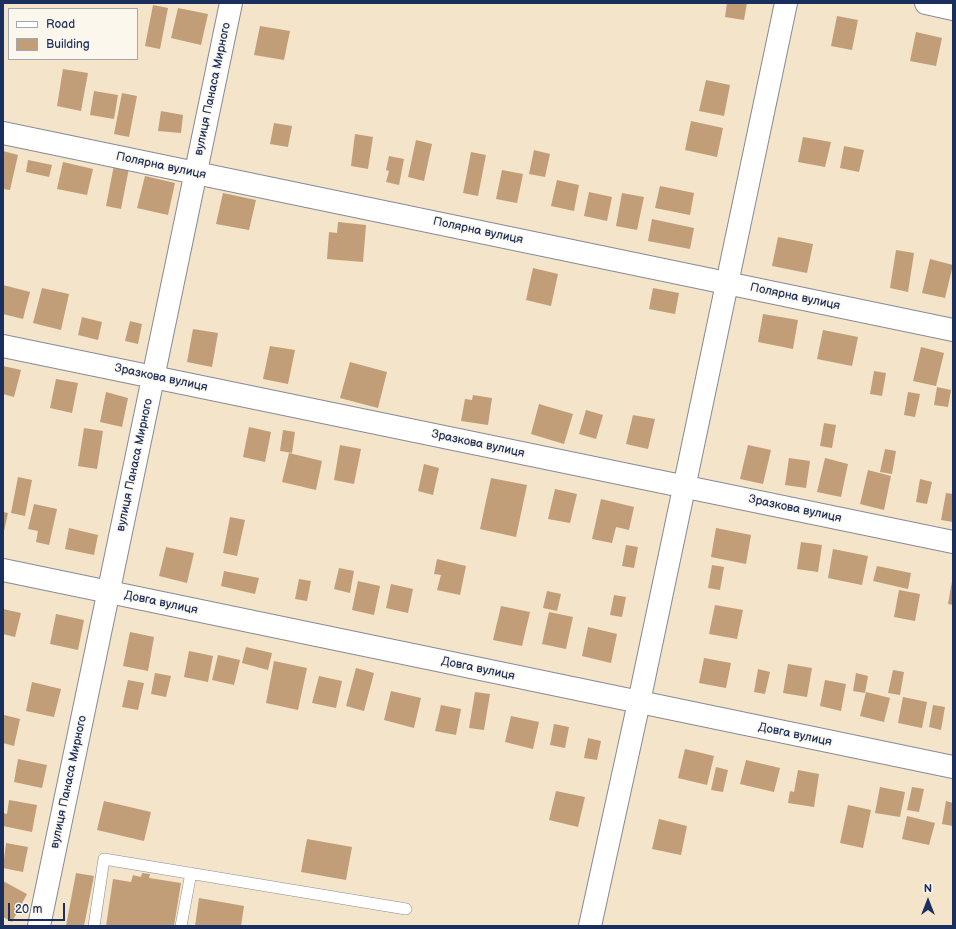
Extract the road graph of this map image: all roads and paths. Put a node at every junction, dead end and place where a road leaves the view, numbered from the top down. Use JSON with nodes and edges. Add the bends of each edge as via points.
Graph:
{"nodes":[{"id":1,"x":231,"y":3,"type":"edge"},
{"id":2,"x":786,"y":3,"type":"edge"},
{"id":3,"x":926,"y":3,"type":"edge"},
{"id":4,"x":953,"y":9,"type":"edge"},
{"id":5,"x":3,"y":133,"type":"edge"},
{"id":6,"x":196,"y":173,"type":"junction"},
{"id":7,"x":728,"y":283,"type":"junction"},
{"id":8,"x":953,"y":330,"type":"edge"},
{"id":9,"x":3,"y":346,"type":"edge"},
{"id":10,"x":153,"y":377,"type":"junction"},
{"id":11,"x":685,"y":486,"type":"junction"},
{"id":12,"x":953,"y":542,"type":"edge"},
{"id":13,"x":3,"y":570,"type":"edge"},
{"id":14,"x":108,"y":592,"type":"junction"},
{"id":15,"x":639,"y":702,"type":"junction"},
{"id":16,"x":953,"y":768,"type":"edge"},
{"id":17,"x":191,"y":873,"type":"junction"},
{"id":18,"x":406,"y":909,"type":"dead end"},
{"id":19,"x":39,"y":926,"type":"edge"},
{"id":20,"x":94,"y":926,"type":"edge"},
{"id":21,"x":181,"y":926,"type":"edge"},
{"id":22,"x":590,"y":926,"type":"edge"}],
"edges":[{"from":1,"to":6,"type":"street","name":"вулиця Панаса Мирного"},
{"from":2,"to":7,"type":"street"},
{"from":3,"to":4,"type":"street"},
{"from":5,"to":6,"type":"street","name":"Полярна вулиця"},
{"from":6,"to":7,"type":"street","name":"Полярна вулиця"},
{"from":6,"to":10,"type":"street","name":"вулиця Панаса Мирного"},
{"from":7,"to":8,"type":"street","name":"Полярна вулиця"},
{"from":7,"to":11,"type":"street"},
{"from":9,"to":10,"type":"street","name":"Зразкова вулиця"},
{"from":10,"to":11,"type":"street","name":"Зразкова вулиця"},
{"from":10,"to":14,"type":"street","name":"вулиця Панаса Мирного"},
{"from":11,"to":12,"type":"street","name":"Зразкова вулиця"},
{"from":11,"to":15,"type":"street"},
{"from":13,"to":14,"type":"street","name":"Довга вулиця"},
{"from":14,"to":15,"type":"street","name":"Довга вулиця"},
{"from":14,"to":19,"type":"street","name":"вулиця Панаса Мирного"},
{"from":15,"to":16,"type":"street","name":"Довга вулиця"},
{"from":15,"to":22,"type":"street"},
{"from":17,"to":18,"type":"lane"},
{"from":17,"to":20,"type":"lane","via":[[104,859]]},
{"from":17,"to":21,"type":"lane"}]}
